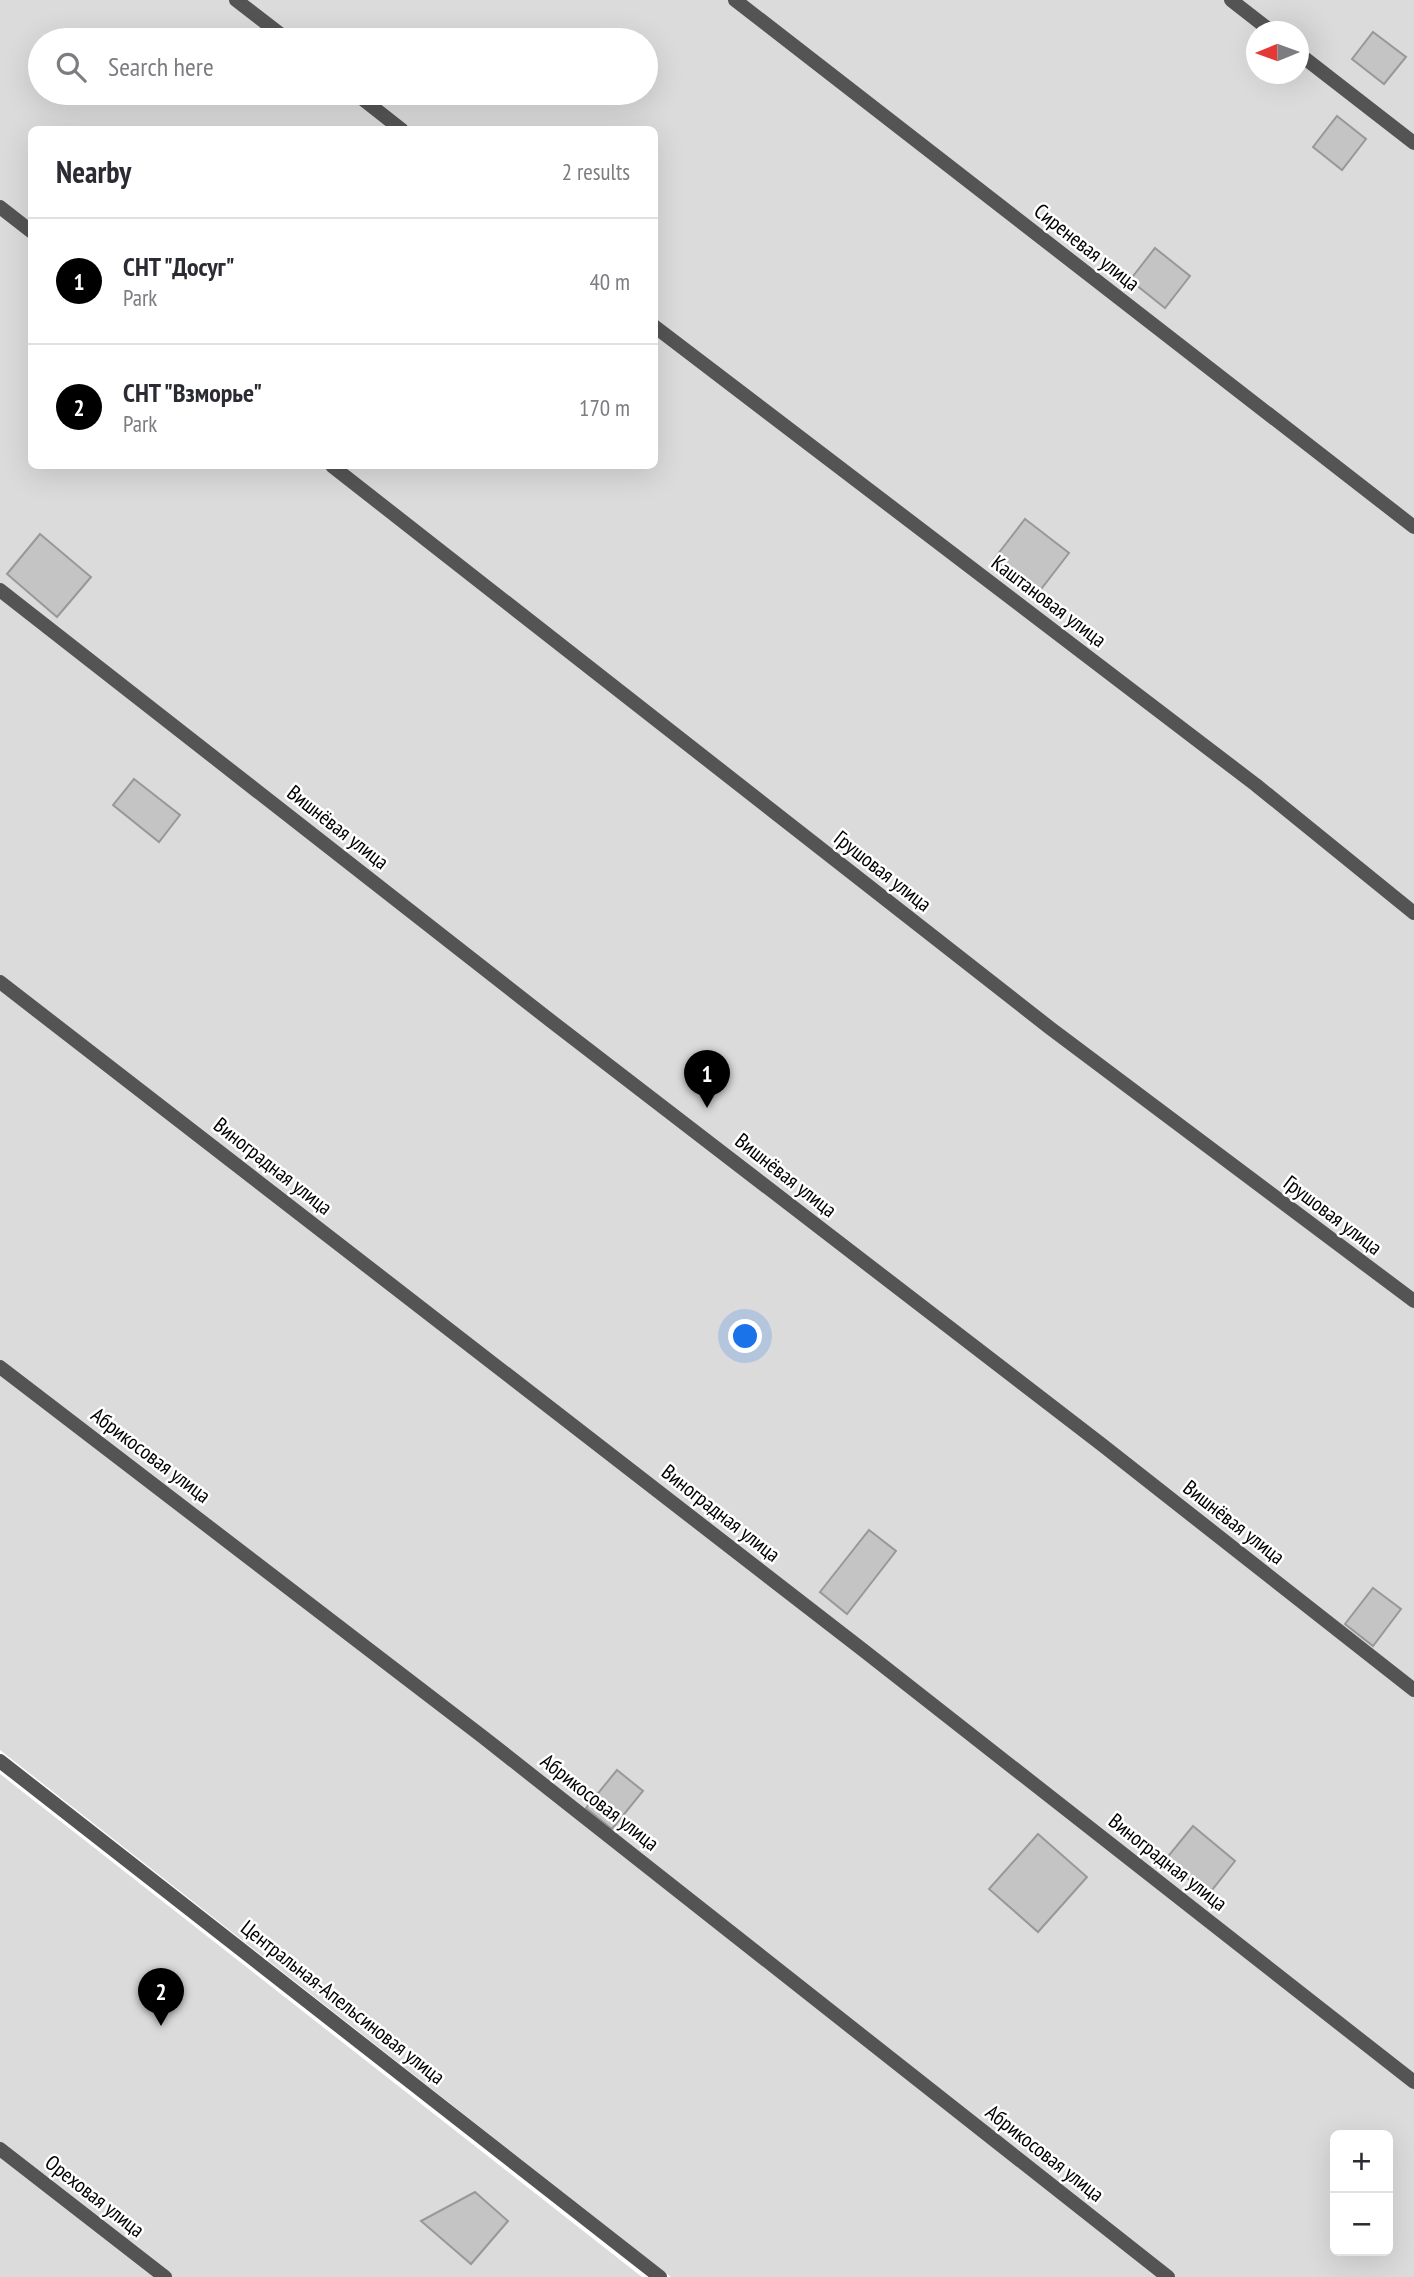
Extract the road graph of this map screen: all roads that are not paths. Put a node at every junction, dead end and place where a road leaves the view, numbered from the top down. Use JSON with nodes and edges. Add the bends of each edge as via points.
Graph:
{"nodes":[{"id":1,"x":236,"y":0,"type":"edge"},
{"id":2,"x":735,"y":0,"type":"edge"},
{"id":3,"x":1231,"y":0,"type":"edge"},
{"id":4,"x":1258,"y":21,"type":"edge"},
{"id":5,"x":272,"y":28,"type":"edge"},
{"id":6,"x":1309,"y":61,"type":"edge"},
{"id":7,"x":370,"y":105,"type":"edge"},
{"id":8,"x":396,"y":126,"type":"edge"},
{"id":9,"x":1414,"y":142,"type":"edge"},
{"id":10,"x":0,"y":207,"type":"edge"},
{"id":11,"x":28,"y":229,"type":"edge"},
{"id":12,"x":658,"y":329,"type":"edge"},
{"id":13,"x":336,"y":469,"type":"edge"},
{"id":14,"x":1414,"y":527,"type":"edge"},
{"id":15,"x":0,"y":590,"type":"edge"},
{"id":16,"x":1414,"y":913,"type":"edge"},
{"id":17,"x":0,"y":982,"type":"edge"},
{"id":18,"x":1414,"y":1301,"type":"edge"},
{"id":19,"x":0,"y":1367,"type":"edge"},
{"id":20,"x":1414,"y":1690,"type":"edge"},
{"id":21,"x":0,"y":1761,"type":"edge"},
{"id":22,"x":1414,"y":2082,"type":"edge"},
{"id":23,"x":0,"y":2149,"type":"edge"},
{"id":24,"x":165,"y":2277,"type":"edge"},
{"id":25,"x":660,"y":2277,"type":"edge"},
{"id":26,"x":1168,"y":2277,"type":"edge"}],
"edges":[{"from":1,"to":5,"type":"lane"},
{"from":2,"to":14,"type":"lane","name":"Сиреневая улица"},
{"from":3,"to":4,"type":"lane"},
{"from":6,"to":9,"type":"lane"},
{"from":7,"to":8,"type":"lane"},
{"from":10,"to":11,"type":"lane"},
{"from":12,"to":16,"type":"lane","name":"Каштановая улица","via":[[1245,777]]},
{"from":13,"to":18,"type":"lane","name":"Грушовая улица","via":[[1050,1028]]},
{"from":15,"to":20,"type":"lane","name":"Вишнёвая улица"},
{"from":17,"to":22,"type":"lane","name":"Виноградная улица"},
{"from":19,"to":26,"type":"lane","name":"Абрикосовая улица","via":[[483,1737]]},
{"from":21,"to":25,"type":"lane","name":"Центральная-Апельсиновая улица"},
{"from":23,"to":24,"type":"lane","name":"Ореховая улица"}]}
